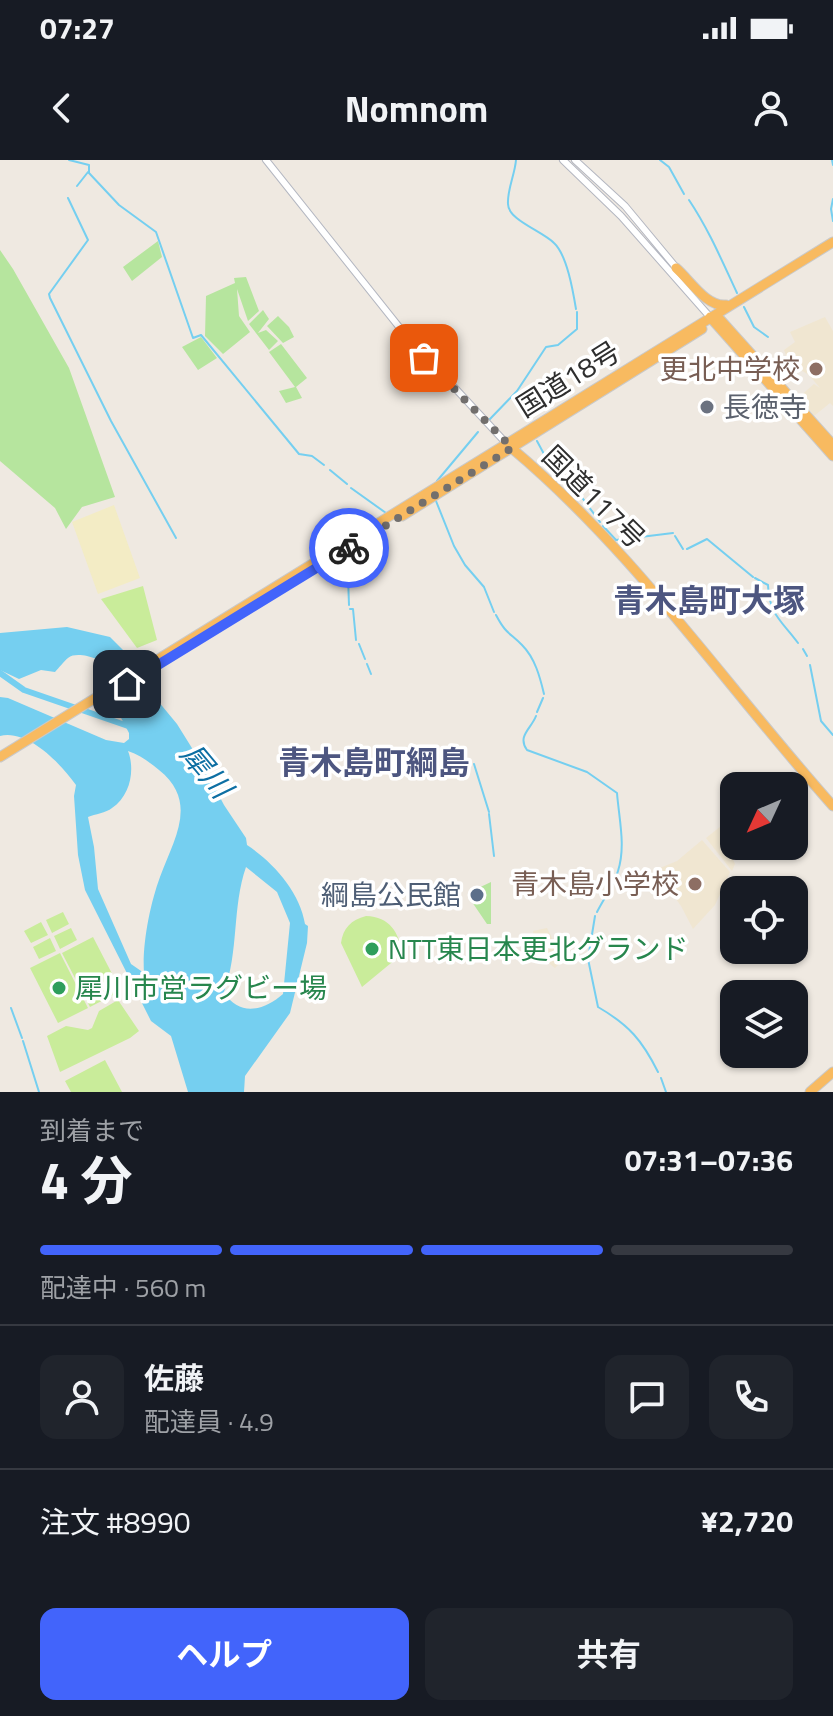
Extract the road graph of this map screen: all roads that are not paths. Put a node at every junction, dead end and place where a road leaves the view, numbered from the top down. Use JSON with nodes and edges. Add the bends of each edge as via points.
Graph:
{"nodes":[{"id":1,"x":266,"y":160,"type":"edge"},
{"id":2,"x":563,"y":160,"type":"edge"},
{"id":3,"x":575,"y":160,"type":"edge"},
{"id":4,"x":833,"y":245,"type":"edge"},
{"id":5,"x":676,"y":268,"type":"junction"},
{"id":6,"x":729,"y":304,"type":"junction"},
{"id":7,"x":714,"y":317,"type":"junction"},
{"id":8,"x":681,"y":344,"type":"junction"},
{"id":9,"x":736,"y":347,"type":"junction"},
{"id":10,"x":833,"y":445,"type":"edge"},
{"id":11,"x":509,"y":446,"type":"junction"},
{"id":12,"x":833,"y":456,"type":"edge"},
{"id":13,"x":0,"y":760,"type":"edge"},
{"id":14,"x":833,"y":806,"type":"edge"},
{"id":15,"x":833,"y":1072,"type":"edge"},
{"id":16,"x":833,"y":1079,"type":"edge"},
{"id":17,"x":810,"y":1092,"type":"edge"},
{"id":18,"x":817,"y":1092,"type":"edge"}],
"edges":[{"from":1,"to":11,"type":"main road","via":[[431,367]]},
{"from":2,"to":7,"type":"main road"},
{"from":3,"to":5,"type":"main road","via":[[625,206]]},
{"from":4,"to":6,"type":"highway","name":"国道18号"},
{"from":4,"to":7,"type":"highway","name":"国道18号"},
{"from":5,"to":6,"type":"highway","via":[[711,302]]},
{"from":5,"to":7,"type":"main road"},
{"from":6,"to":7,"type":"highway","name":"国道18号"},
{"from":7,"to":8,"type":"highway","name":"国道18号"},
{"from":7,"to":9,"type":"highway"},
{"from":7,"to":10,"type":"highway"},
{"from":7,"to":11,"type":"highway","name":"国道18号"},
{"from":8,"to":9,"type":"highway","via":[[713,328]]},
{"from":8,"to":11,"type":"highway","name":"国道18号"},
{"from":9,"to":12,"type":"highway"},
{"from":11,"to":13,"type":"highway","name":"国道18号"},
{"from":11,"to":14,"type":"highway","name":"国道117号","via":[[572,502],[633,568]]},
{"from":15,"to":17,"type":"highway"},
{"from":16,"to":18,"type":"highway"}]}
